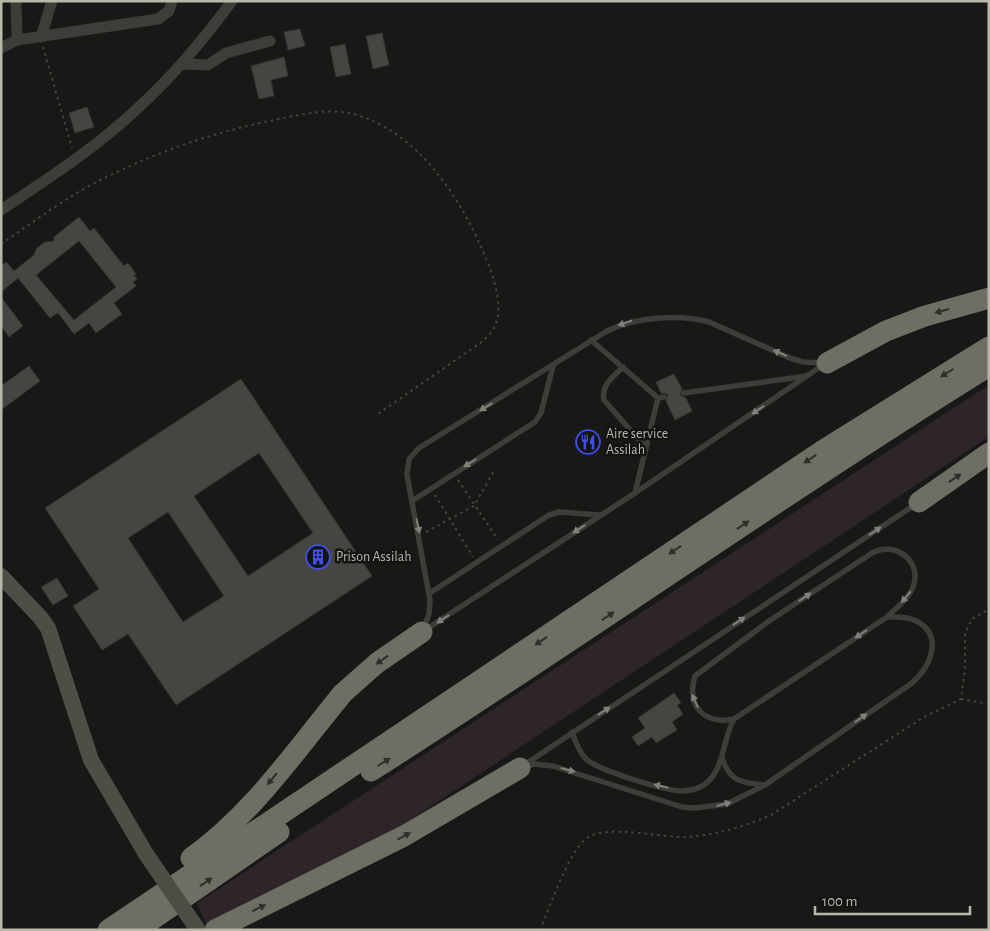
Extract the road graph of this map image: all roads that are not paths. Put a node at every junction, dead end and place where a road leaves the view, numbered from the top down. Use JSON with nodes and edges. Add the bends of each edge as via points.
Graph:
{"nodes":[{"id":1,"x":16,"y":1,"type":"edge"},
{"id":2,"x":52,"y":1,"type":"edge"},
{"id":3,"x":172,"y":1,"type":"edge"},
{"id":4,"x":232,"y":1,"type":"edge"},
{"id":5,"x":41,"y":37,"type":"junction"},
{"id":6,"x":17,"y":40,"type":"junction"},
{"id":7,"x":270,"y":40,"type":"dead end"},
{"id":8,"x":1,"y":48,"type":"edge"},
{"id":9,"x":182,"y":64,"type":"junction"},
{"id":10,"x":1,"y":210,"type":"edge"},
{"id":11,"x":989,"y":298,"type":"edge"},
{"id":12,"x":591,"y":340,"type":"junction"},
{"id":13,"x":989,"y":347,"type":"edge"},
{"id":14,"x":827,"y":363,"type":"junction"},
{"id":15,"x":553,"y":366,"type":"junction"},
{"id":16,"x":989,"y":366,"type":"edge"},
{"id":17,"x":623,"y":368,"type":"junction"},
{"id":18,"x":810,"y":375,"type":"junction"},
{"id":19,"x":684,"y":393,"type":"dead end"},
{"id":20,"x":646,"y":448,"type":"junction"},
{"id":21,"x":989,"y":453,"type":"edge"},
{"id":22,"x":635,"y":493,"type":"junction"},
{"id":23,"x":412,"y":501,"type":"junction"},
{"id":24,"x":919,"y":502,"type":"joint"},
{"id":25,"x":600,"y":515,"type":"junction"},
{"id":26,"x":1,"y":576,"type":"edge"},
{"id":27,"x":430,"y":593,"type":"junction"},
{"id":28,"x":886,"y":617,"type":"junction"},
{"id":29,"x":422,"y":632,"type":"junction"},
{"id":30,"x":734,"y":719,"type":"junction"},
{"id":31,"x":572,"y":732,"type":"junction"},
{"id":32,"x":722,"y":758,"type":"junction"},
{"id":33,"x":520,"y":768,"type":"junction"},
{"id":34,"x":765,"y":785,"type":"junction"},
{"id":35,"x":90,"y":930,"type":"edge"},
{"id":36,"x":108,"y":930,"type":"edge"},
{"id":37,"x":137,"y":930,"type":"edge"},
{"id":38,"x":198,"y":930,"type":"edge"},
{"id":39,"x":215,"y":930,"type":"edge"}],
"edges":[{"from":1,"to":6,"type":"street"},
{"from":2,"to":5,"type":"street"},
{"from":3,"to":5,"type":"street","via":[[169,11],[158,20]]},
{"from":4,"to":9,"type":"street"},
{"from":5,"to":6,"type":"street"},
{"from":6,"to":8,"type":"street"},
{"from":7,"to":9,"type":"street","via":[[226,53],[208,65]]},
{"from":9,"to":10,"type":"street","via":[[140,107],[75,160]]},
{"from":11,"to":14,"type":"highway","one_way":true,"via":[[886,330]]},
{"from":14,"to":12,"type":"lane","one_way":true,"via":[[790,358],[696,318],[634,320]]},
{"from":12,"to":15,"type":"lane"},
{"from":12,"to":17,"type":"lane"},
{"from":13,"to":36,"type":"highway","one_way":true,"via":[[822,451]]},
{"from":14,"to":18,"type":"lane"},
{"from":15,"to":23,"type":"lane","one_way":true,"via":[[541,413],[535,422]]},
{"from":15,"to":23,"type":"lane","one_way":true,"via":[[411,454],[407,475]]},
{"from":37,"to":16,"type":"highway","one_way":true,"via":[[328,798],[486,698],[893,426]]},
{"from":17,"to":20,"type":"lane","via":[[661,398]]},
{"from":17,"to":20,"type":"lane","via":[[606,384],[604,400]]},
{"from":18,"to":19,"type":"lane"},
{"from":18,"to":22,"type":"lane","one_way":true},
{"from":20,"to":22,"type":"lane"},
{"from":24,"to":21,"type":"highway","one_way":true},
{"from":22,"to":25,"type":"lane"},
{"from":23,"to":27,"type":"lane","one_way":true},
{"from":31,"to":24,"type":"lane","one_way":true},
{"from":25,"to":27,"type":"lane","via":[[559,512],[549,515]]},
{"from":25,"to":29,"type":"lane","one_way":true},
{"from":26,"to":38,"type":"street","bridge":true,"via":[[48,628],[91,760],[146,854]]},
{"from":27,"to":29,"type":"lane","via":[[429,614]]},
{"from":28,"to":30,"type":"lane","one_way":true},
{"from":30,"to":28,"type":"lane","one_way":true,"via":[[715,721],[702,714],[692,695],[695,676],[768,620],[872,553],[884,549],[902,553],[909,560],[915,576],[907,597]]},
{"from":34,"to":28,"type":"lane","one_way":true,"via":[[912,683],[928,666],[933,648],[928,631],[913,620]]},
{"from":29,"to":35,"type":"highway","one_way":true,"via":[[354,682],[224,831]]},
{"from":30,"to":32,"type":"lane","via":[[725,738]]},
{"from":32,"to":31,"type":"lane","one_way":true,"via":[[716,772],[704,785],[675,790],[594,764],[580,750]]},
{"from":31,"to":33,"type":"lane"},
{"from":32,"to":34,"type":"lane","via":[[732,776]]},
{"from":33,"to":34,"type":"lane","one_way":true,"via":[[534,764],[553,766],[677,806],[695,808],[727,804]]},
{"from":39,"to":33,"type":"highway","one_way":true,"via":[[404,836]]}]}
